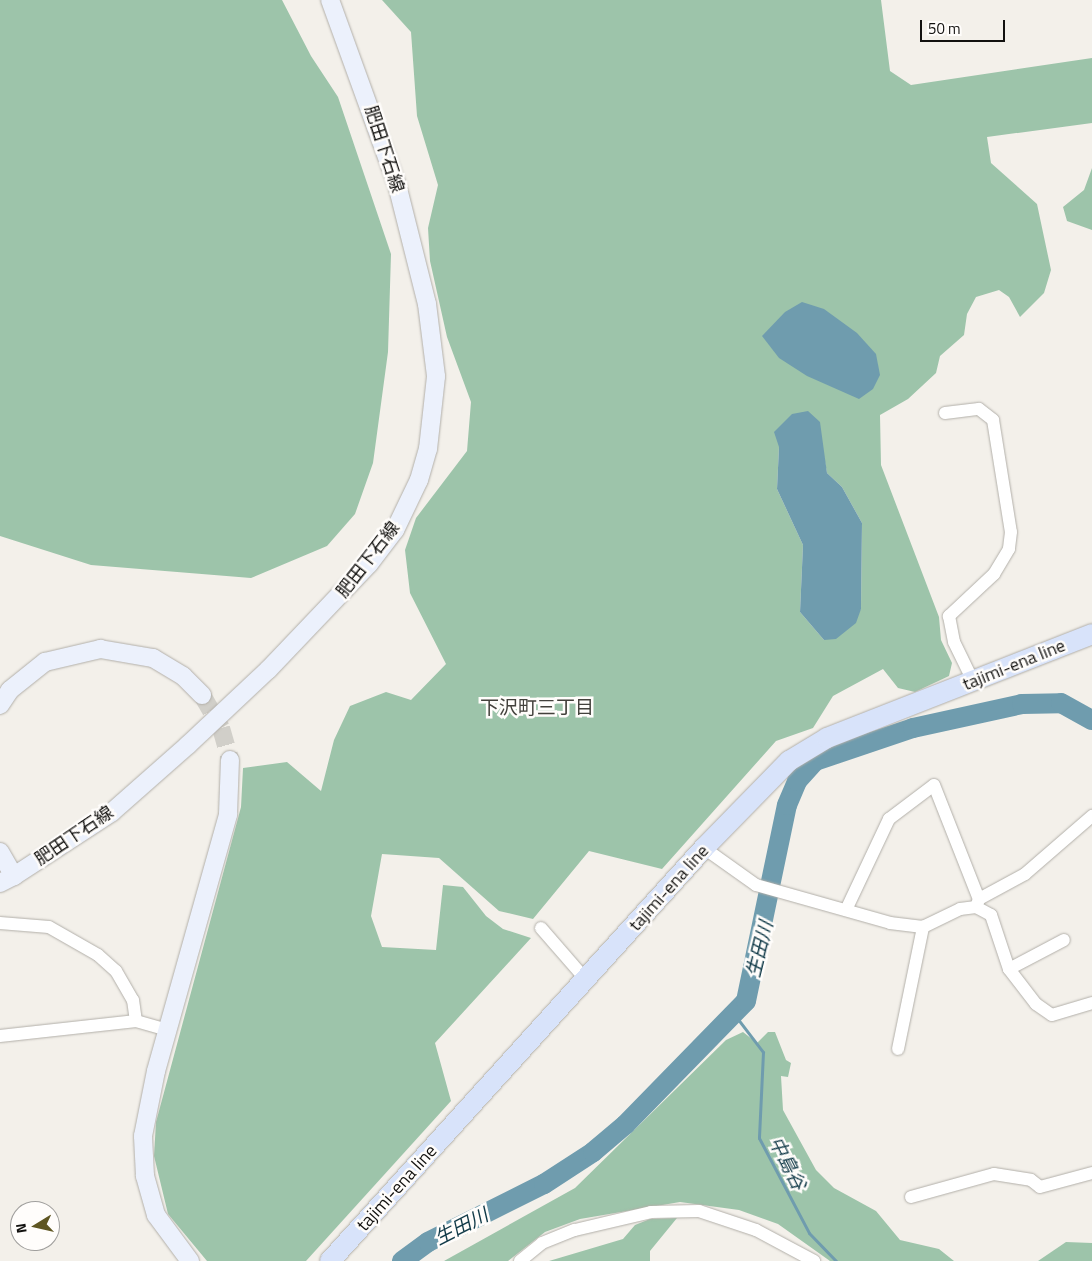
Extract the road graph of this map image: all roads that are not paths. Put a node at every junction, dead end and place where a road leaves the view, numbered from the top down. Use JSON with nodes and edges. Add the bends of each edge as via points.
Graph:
{"nodes":[{"id":1,"x":330,"y":0,"type":"edge"},
{"id":2,"x":945,"y":412,"type":"dead end"},
{"id":3,"x":1092,"y":634,"type":"edge"},
{"id":4,"x":973,"y":681,"type":"junction"},
{"id":5,"x":202,"y":695,"type":"tunnel mouth"},
{"id":6,"x":0,"y":705,"type":"edge"},
{"id":7,"x":230,"y":760,"type":"tunnel mouth"},
{"id":8,"x":1092,"y":816,"type":"edge"},
{"id":9,"x":704,"y":848,"type":"junction"},
{"id":10,"x":0,"y":852,"type":"edge"},
{"id":11,"x":7,"y":879,"type":"edge"},
{"id":12,"x":977,"y":903,"type":"junction"},
{"id":13,"x":846,"y":910,"type":"junction"},
{"id":14,"x":0,"y":923,"type":"edge"},
{"id":15,"x":924,"y":927,"type":"junction"},
{"id":16,"x":541,"y":928,"type":"dead end"},
{"id":17,"x":1064,"y":940,"type":"dead end"},
{"id":18,"x":1010,"y":968,"type":"junction"},
{"id":19,"x":587,"y":981,"type":"junction"},
{"id":20,"x":1092,"y":1003,"type":"edge"},
{"id":21,"x":136,"y":1021,"type":"junction"},
{"id":22,"x":167,"y":1030,"type":"junction"},
{"id":23,"x":0,"y":1036,"type":"edge"},
{"id":24,"x":898,"y":1049,"type":"dead end"},
{"id":25,"x":1092,"y":1174,"type":"edge"},
{"id":26,"x":911,"y":1197,"type":"dead end"},
{"id":27,"x":190,"y":1261,"type":"edge"},
{"id":28,"x":330,"y":1261,"type":"edge"},
{"id":29,"x":520,"y":1261,"type":"edge"},
{"id":30,"x":814,"y":1261,"type":"edge"}],
"edges":[{"from":1,"to":11,"type":"main road","name":"肥田下石線","via":[[388,159],[426,304],[436,376],[429,441],[419,480],[394,530],[369,564],[268,670],[112,812]]},
{"from":2,"to":4,"type":"street","via":[[979,409],[993,420],[1012,532],[1009,549],[994,574],[949,616],[954,642]]},
{"from":3,"to":4,"type":"main road","name":"tajimi-ena line"},
{"from":4,"to":9,"type":"main road","name":"tajimi-ena line","via":[[807,749],[789,761]]},
{"from":5,"to":6,"type":"main road","via":[[183,676],[152,658],[100,649],[44,662],[10,690]]},
{"from":7,"to":22,"type":"main road","via":[[228,814]]},
{"from":8,"to":12,"type":"street","via":[[1025,874]]},
{"from":9,"to":13,"type":"street","via":[[756,885]]},
{"from":9,"to":19,"type":"main road","name":"tajimi-ena line"},
{"from":10,"to":11,"type":"main road","name":"肥田下石線"},
{"from":12,"to":13,"type":"street","via":[[934,785],[889,819]]},
{"from":12,"to":15,"type":"street"},
{"from":12,"to":18,"type":"street","via":[[991,915]]},
{"from":13,"to":15,"type":"street"},
{"from":14,"to":21,"type":"street","via":[[49,927],[98,955],[116,971],[133,1000]]},
{"from":15,"to":24,"type":"street"},
{"from":16,"to":19,"type":"street"},
{"from":17,"to":18,"type":"street"},
{"from":18,"to":20,"type":"street","via":[[1028,996],[1052,1015]]},
{"from":19,"to":28,"type":"main road","name":"tajimi-ena line"},
{"from":21,"to":22,"type":"street"},
{"from":21,"to":23,"type":"street"},
{"from":22,"to":27,"type":"main road","via":[[147,1108],[143,1158],[156,1215]]},
{"from":25,"to":26,"type":"street","via":[[1040,1188],[1024,1178],[994,1174]]},
{"from":29,"to":30,"type":"street","via":[[542,1243],[575,1230],[651,1212],[699,1211],[756,1230]]}]}
